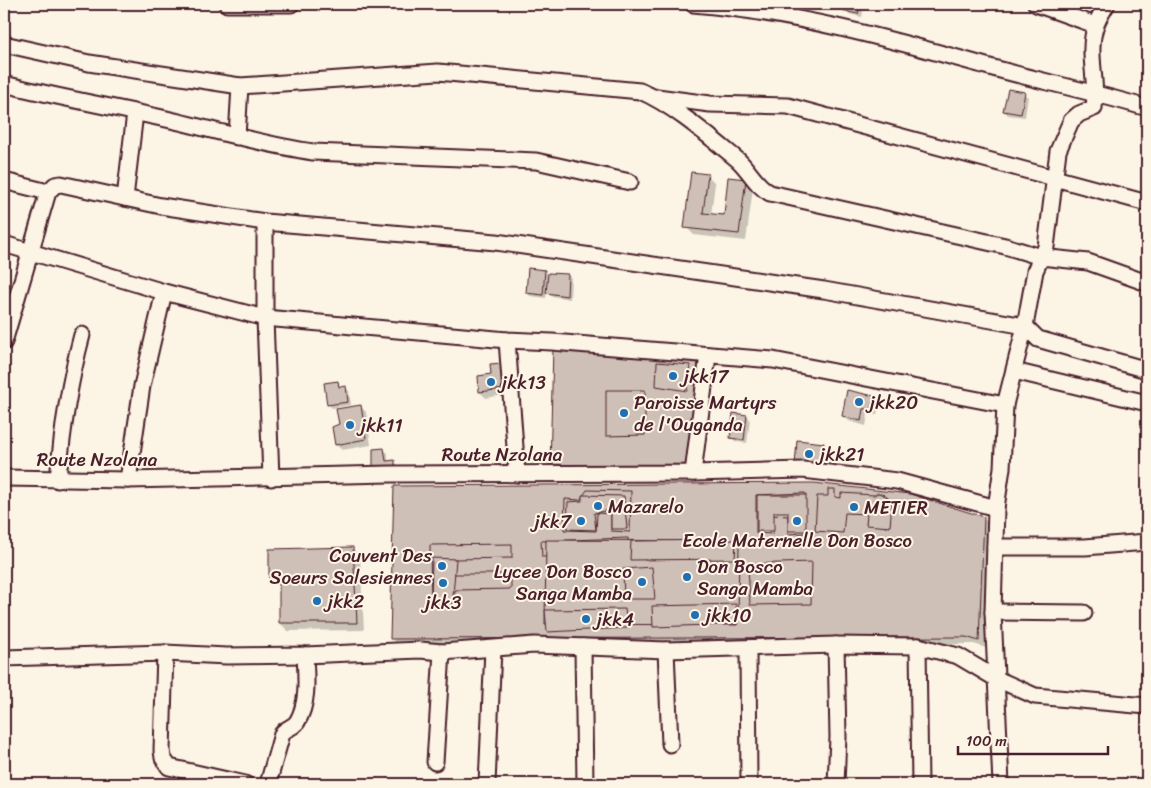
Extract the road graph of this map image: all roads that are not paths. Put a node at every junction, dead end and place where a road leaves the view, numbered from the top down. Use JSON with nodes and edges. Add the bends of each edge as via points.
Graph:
{"nodes":[{"id":1,"x":227,"y":4,"type":"edge"},
{"id":2,"x":291,"y":4,"type":"edge"},
{"id":3,"x":693,"y":4,"type":"edge"},
{"id":4,"x":1036,"y":4,"type":"edge"},
{"id":5,"x":1107,"y":4,"type":"edge"},
{"id":6,"x":1096,"y":25,"type":"junction"},
{"id":7,"x":4,"y":44,"type":"edge"},
{"id":8,"x":4,"y":84,"type":"edge"},
{"id":9,"x":240,"y":86,"type":"junction"},
{"id":10,"x":1096,"y":93,"type":"junction"},
{"id":11,"x":656,"y":97,"type":"junction"},
{"id":12,"x":1147,"y":108,"type":"edge"},
{"id":13,"x":135,"y":113,"type":"junction"},
{"id":14,"x":237,"y":136,"type":"junction"},
{"id":15,"x":1054,"y":177,"type":"junction"},
{"id":16,"x":4,"y":181,"type":"edge"},
{"id":17,"x":630,"y":182,"type":"dead end"},
{"id":18,"x":48,"y":192,"type":"junction"},
{"id":19,"x":124,"y":198,"type":"junction"},
{"id":20,"x":1147,"y":203,"type":"edge"},
{"id":21,"x":265,"y":222,"type":"junction"},
{"id":22,"x":4,"y":244,"type":"edge"},
{"id":23,"x":30,"y":251,"type":"junction"},
{"id":24,"x":1041,"y":257,"type":"junction"},
{"id":25,"x":1147,"y":284,"type":"edge"},
{"id":26,"x":164,"y":292,"type":"junction"},
{"id":27,"x":265,"y":318,"type":"junction"},
{"id":28,"x":1025,"y":326,"type":"junction"},
{"id":29,"x":82,"y":335,"type":"dead end"},
{"id":30,"x":507,"y":340,"type":"junction"},
{"id":31,"x":4,"y":342,"type":"edge"},
{"id":32,"x":708,"y":355,"type":"junction"},
{"id":33,"x":1147,"y":370,"type":"edge"},
{"id":34,"x":1014,"y":371,"type":"junction"},
{"id":35,"x":1147,"y":404,"type":"edge"},
{"id":36,"x":1006,"y":405,"type":"junction"},
{"id":37,"x":693,"y":473,"type":"junction"},
{"id":38,"x":517,"y":474,"type":"junction"},
{"id":39,"x":4,"y":478,"type":"edge"},
{"id":40,"x":270,"y":478,"type":"junction"},
{"id":41,"x":58,"y":480,"type":"junction"},
{"id":42,"x":128,"y":480,"type":"junction"},
{"id":43,"x":996,"y":508,"type":"junction"},
{"id":44,"x":1147,"y":542,"type":"edge"},
{"id":45,"x":995,"y":547,"type":"junction"},
{"id":46,"x":993,"y":612,"type":"junction"},
{"id":47,"x":1084,"y":612,"type":"dead end"},
{"id":48,"x":836,"y":645,"type":"junction"},
{"id":49,"x":918,"y":646,"type":"junction"},
{"id":50,"x":584,"y":647,"type":"junction"},
{"id":51,"x":748,"y":649,"type":"junction"},
{"id":52,"x":494,"y":650,"type":"junction"},
{"id":53,"x":666,"y":650,"type":"junction"},
{"id":54,"x":442,"y":652,"type":"junction"},
{"id":55,"x":165,"y":653,"type":"junction"},
{"id":56,"x":305,"y":655,"type":"junction"},
{"id":57,"x":4,"y":658,"type":"edge"},
{"id":58,"x":997,"y":680,"type":"junction"},
{"id":59,"x":1147,"y":706,"type":"edge"},
{"id":60,"x":670,"y":744,"type":"dead end"},
{"id":61,"x":435,"y":762,"type":"dead end"},
{"id":62,"x":245,"y":784,"type":"edge"},
{"id":63,"x":268,"y":784,"type":"edge"},
{"id":64,"x":487,"y":784,"type":"edge"},
{"id":65,"x":585,"y":784,"type":"edge"},
{"id":66,"x":749,"y":784,"type":"edge"},
{"id":67,"x":836,"y":784,"type":"edge"},
{"id":68,"x":920,"y":784,"type":"edge"},
{"id":69,"x":1000,"y":784,"type":"edge"}],
"edges":[{"from":1,"to":2,"type":"street"},
{"from":3,"to":10,"type":"street","via":[[723,6],[919,46]]},
{"from":4,"to":6,"type":"street"},
{"from":5,"to":6,"type":"street"},
{"from":6,"to":10,"type":"street","via":[[1092,51]]},
{"from":7,"to":9,"type":"street","via":[[89,62]]},
{"from":8,"to":13,"type":"street"},
{"from":9,"to":11,"type":"street","via":[[438,72],[623,88]]},
{"from":9,"to":14,"type":"street"},
{"from":10,"to":12,"type":"street"},
{"from":10,"to":15,"type":"street","via":[[1094,108],[1071,121],[1058,151]]},
{"from":11,"to":15,"type":"street","via":[[710,104],[788,106]]},
{"from":11,"to":24,"type":"street","via":[[739,162],[759,186],[770,193]]},
{"from":13,"to":14,"type":"street"},
{"from":13,"to":19,"type":"street"},
{"from":14,"to":17,"type":"street","via":[[277,147],[313,152],[536,161]]},
{"from":15,"to":20,"type":"street"},
{"from":15,"to":24,"type":"street","via":[[1046,247]]},
{"from":16,"to":18,"type":"street"},
{"from":18,"to":19,"type":"street","via":[[61,184]]},
{"from":18,"to":23,"type":"street"},
{"from":19,"to":21,"type":"street"},
{"from":21,"to":27,"type":"street"},
{"from":21,"to":28,"type":"street","via":[[496,242],[824,290]]},
{"from":22,"to":23,"type":"street"},
{"from":23,"to":26,"type":"street"},
{"from":23,"to":31,"type":"street"},
{"from":24,"to":25,"type":"street","via":[[1088,262]]},
{"from":24,"to":28,"type":"street","via":[[1029,294]]},
{"from":26,"to":27,"type":"street"},
{"from":26,"to":42,"type":"street","via":[[142,386]]},
{"from":27,"to":30,"type":"street"},
{"from":27,"to":40,"type":"street"},
{"from":28,"to":33,"type":"street","via":[[1038,339]]},
{"from":28,"to":34,"type":"street"},
{"from":29,"to":41,"type":"street","via":[[62,425]]},
{"from":30,"to":32,"type":"street"},
{"from":30,"to":38,"type":"street"},
{"from":32,"to":36,"type":"street","via":[[781,361]]},
{"from":32,"to":37,"type":"street"},
{"from":34,"to":35,"type":"street"},
{"from":34,"to":36,"type":"street"},
{"from":36,"to":43,"type":"street"},
{"from":37,"to":38,"type":"street","name":"Route Nzolana"},
{"from":37,"to":43,"type":"street","name":"Route Nzolana","via":[[803,470],[897,481]]},
{"from":38,"to":40,"type":"street","name":"Route Nzolana"},
{"from":39,"to":41,"type":"street","name":"Route Nzolana"},
{"from":40,"to":42,"type":"street","name":"Route Nzolana"},
{"from":41,"to":42,"type":"street","name":"Route Nzolana"},
{"from":43,"to":45,"type":"street"},
{"from":44,"to":45,"type":"street","via":[[1068,548]]},
{"from":45,"to":46,"type":"street"},
{"from":46,"to":47,"type":"street"},
{"from":46,"to":58,"type":"street"},
{"from":48,"to":49,"type":"street"},
{"from":48,"to":51,"type":"street"},
{"from":48,"to":67,"type":"street"},
{"from":49,"to":58,"type":"street","via":[[958,656]]},
{"from":49,"to":68,"type":"street"},
{"from":50,"to":52,"type":"street","via":[[534,645]]},
{"from":50,"to":53,"type":"street"},
{"from":50,"to":65,"type":"street"},
{"from":51,"to":53,"type":"street"},
{"from":51,"to":66,"type":"street"},
{"from":52,"to":54,"type":"street"},
{"from":52,"to":64,"type":"street"},
{"from":53,"to":60,"type":"street"},
{"from":54,"to":56,"type":"street"},
{"from":54,"to":61,"type":"street"},
{"from":55,"to":56,"type":"street"},
{"from":55,"to":57,"type":"street"},
{"from":55,"to":62,"type":"street","via":[[162,750],[165,763],[169,767]]},
{"from":56,"to":63,"type":"street","via":[[305,701],[296,723],[282,734]]},
{"from":58,"to":59,"type":"street","via":[[1035,696]]},
{"from":58,"to":69,"type":"street"}]}
